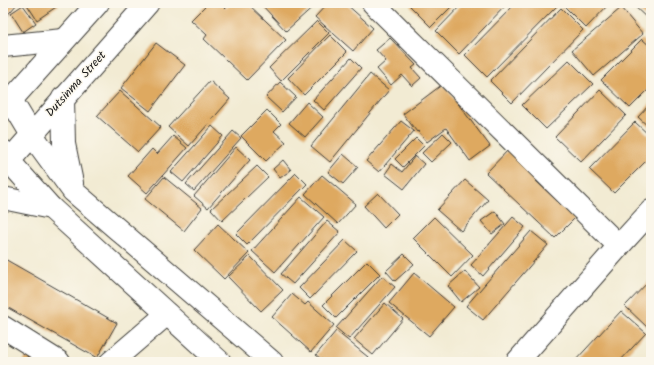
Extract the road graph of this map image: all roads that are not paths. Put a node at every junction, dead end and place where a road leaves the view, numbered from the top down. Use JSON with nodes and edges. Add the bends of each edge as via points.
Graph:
{"nodes":[{"id":1,"x":98,"y":3,"type":"edge"},
{"id":2,"x":148,"y":3,"type":"edge"},
{"id":3,"x":373,"y":3,"type":"edge"},
{"id":4,"x":63,"y":40,"type":"junction"},
{"id":5,"x":3,"y":46,"type":"edge"},
{"id":6,"x":63,"y":98,"type":"junction"},
{"id":7,"x":6,"y":102,"type":"edge"},
{"id":8,"x":32,"y":135,"type":"junction"},
{"id":9,"x":5,"y":158,"type":"edge"},
{"id":10,"x":73,"y":190,"type":"junction"},
{"id":11,"x":3,"y":198,"type":"edge"},
{"id":12,"x":51,"y":208,"type":"junction"},
{"id":13,"x":651,"y":211,"type":"edge"},
{"id":14,"x":618,"y":246,"type":"junction"},
{"id":15,"x":167,"y":314,"type":"junction"},
{"id":16,"x":3,"y":327,"type":"edge"},
{"id":17,"x":59,"y":362,"type":"edge"},
{"id":18,"x":111,"y":362,"type":"edge"},
{"id":19,"x":220,"y":362,"type":"edge"},
{"id":20,"x":272,"y":362,"type":"edge"},
{"id":21,"x":517,"y":362,"type":"edge"}],
"edges":[{"from":1,"to":4,"type":"street"},
{"from":2,"to":6,"type":"street","name":"Dutsinma Street"},
{"from":3,"to":14,"type":"street"},
{"from":4,"to":5,"type":"street"},
{"from":4,"to":7,"type":"street"},
{"from":6,"to":8,"type":"street","name":"Dutsinma Street"},
{"from":6,"to":10,"type":"street","via":[[64,144]]},
{"from":7,"to":8,"type":"street"},
{"from":8,"to":9,"type":"street","name":"Dutsinma Street"},
{"from":8,"to":10,"type":"street"},
{"from":9,"to":12,"type":"street"},
{"from":10,"to":20,"type":"street"},
{"from":11,"to":12,"type":"street"},
{"from":12,"to":15,"type":"street"},
{"from":13,"to":14,"type":"street"},
{"from":14,"to":21,"type":"street"},
{"from":15,"to":18,"type":"street"},
{"from":15,"to":19,"type":"street"},
{"from":16,"to":17,"type":"street"}]}
